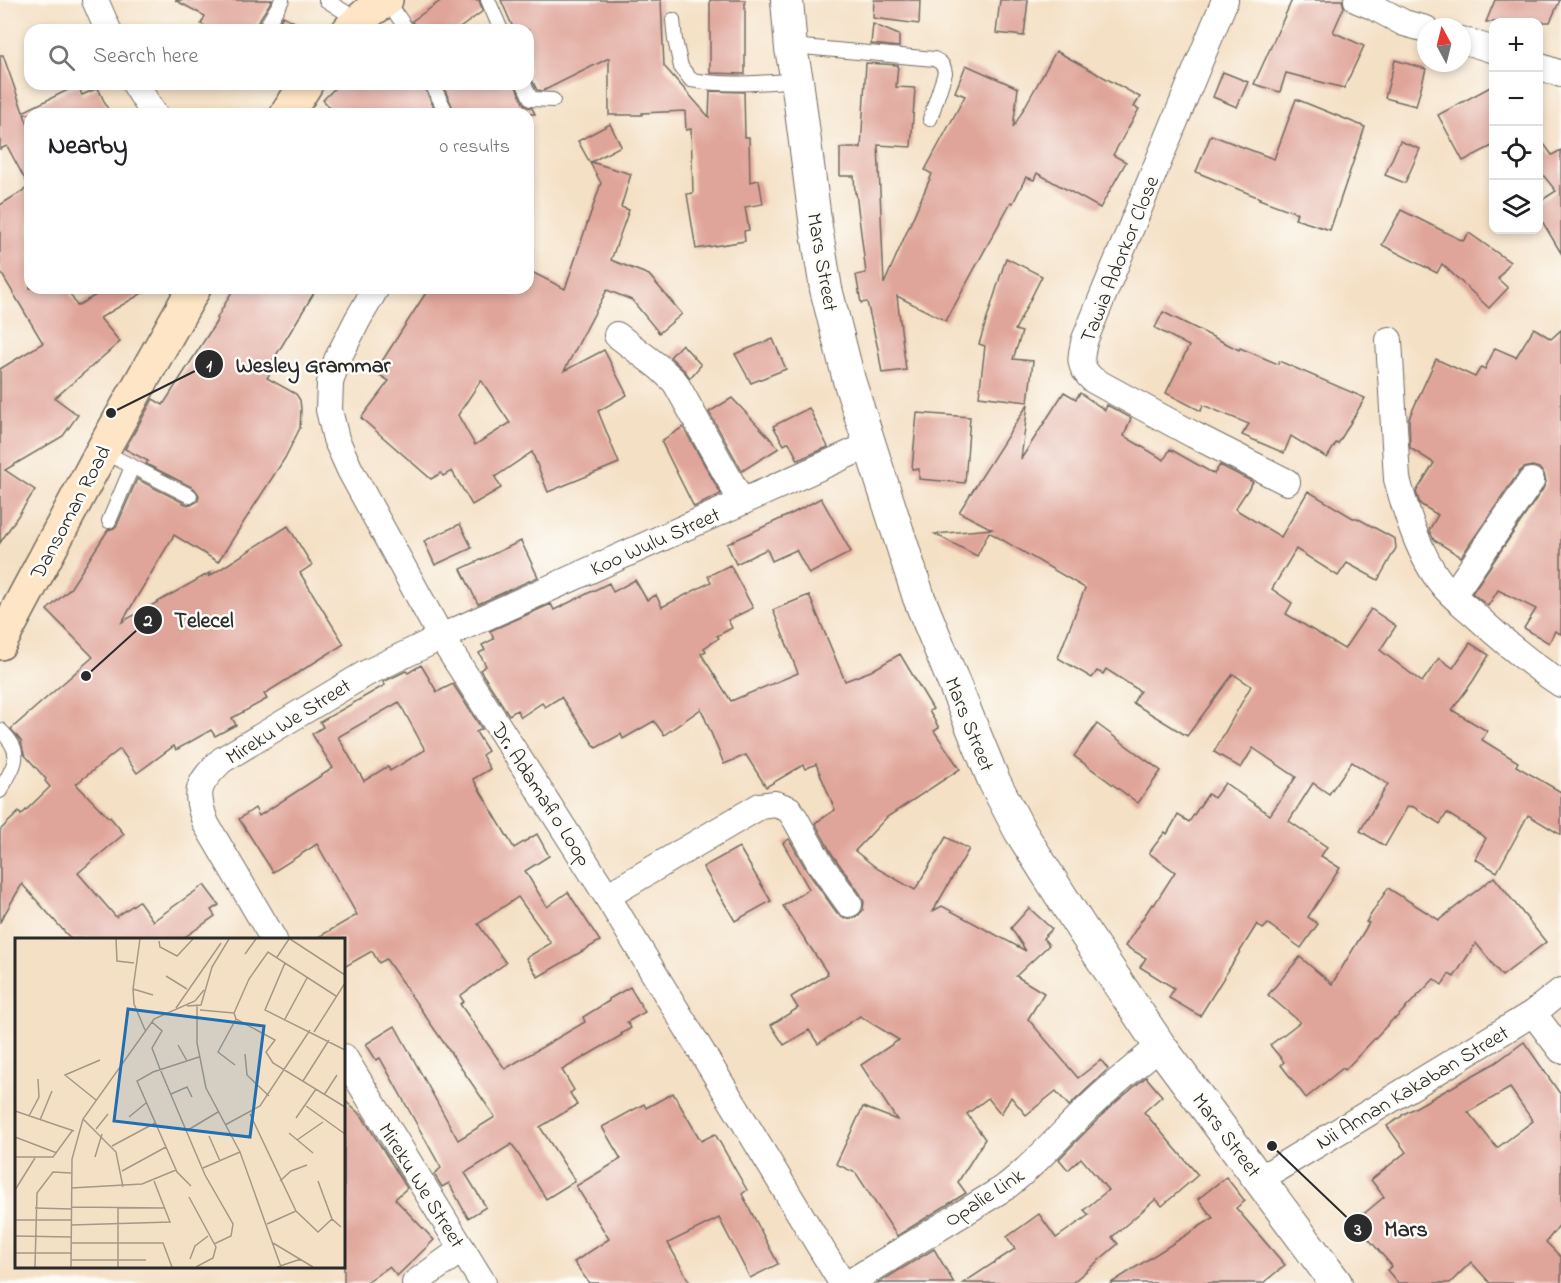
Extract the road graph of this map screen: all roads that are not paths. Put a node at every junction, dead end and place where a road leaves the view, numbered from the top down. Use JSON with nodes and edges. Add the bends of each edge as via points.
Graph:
{"nodes":[{"id":1,"x":94,"y":0,"type":"edge"},
{"id":2,"x":282,"y":0,"type":"edge"},
{"id":3,"x":326,"y":0,"type":"edge"},
{"id":4,"x":386,"y":0,"type":"edge"},
{"id":5,"x":488,"y":0,"type":"edge"},
{"id":6,"x":787,"y":0,"type":"edge"},
{"id":7,"x":806,"y":0,"type":"edge"},
{"id":8,"x":1225,"y":0,"type":"edge"},
{"id":9,"x":1357,"y":0,"type":"edge"},
{"id":10,"x":673,"y":20,"type":"dead end"},
{"id":11,"x":105,"y":24,"type":"edge"},
{"id":12,"x":268,"y":24,"type":"edge"},
{"id":13,"x":352,"y":24,"type":"edge"},
{"id":14,"x":356,"y":24,"type":"edge"},
{"id":15,"x":403,"y":24,"type":"edge"},
{"id":16,"x":498,"y":24,"type":"edge"},
{"id":17,"x":1417,"y":27,"type":"edge"},
{"id":18,"x":1471,"y":43,"type":"edge"},
{"id":19,"x":797,"y":48,"type":"junction"},
{"id":20,"x":1489,"y":48,"type":"edge"},
{"id":21,"x":1543,"y":67,"type":"edge"},
{"id":22,"x":1561,"y":74,"type":"edge"},
{"id":23,"x":797,"y":80,"type":"junction"},
{"id":24,"x":139,"y":90,"type":"edge"},
{"id":25,"x":435,"y":90,"type":"edge"},
{"id":26,"x":527,"y":90,"type":"edge"},
{"id":27,"x":553,"y":100,"type":"dead end"},
{"id":28,"x":150,"y":108,"type":"edge"},
{"id":29,"x":444,"y":108,"type":"edge"},
{"id":30,"x":930,"y":118,"type":"dead end"},
{"id":31,"x":191,"y":294,"type":"edge"},
{"id":32,"x":373,"y":294,"type":"edge"},
{"id":33,"x":617,"y":335,"type":"dead end"},
{"id":34,"x":1389,"y":340,"type":"dead end"},
{"id":35,"x":869,"y":445,"type":"junction"},
{"id":36,"x":102,"y":451,"type":"junction"},
{"id":37,"x":132,"y":467,"type":"junction"},
{"id":38,"x":1531,"y":481,"type":"dead end"},
{"id":39,"x":1287,"y":482,"type":"dead end"},
{"id":40,"x":190,"y":496,"type":"dead end"},
{"id":41,"x":742,"y":502,"type":"junction"},
{"id":42,"x":109,"y":521,"type":"dead end"},
{"id":43,"x":1453,"y":595,"type":"junction"},
{"id":44,"x":441,"y":637,"type":"junction"},
{"id":45,"x":0,"y":643,"type":"edge"},
{"id":46,"x":1561,"y":684,"type":"edge"},
{"id":47,"x":0,"y":730,"type":"edge"},
{"id":48,"x":0,"y":791,"type":"edge"},
{"id":49,"x":607,"y":896,"type":"junction"},
{"id":50,"x":849,"y":904,"type":"dead end"},
{"id":51,"x":273,"y":938,"type":"edge"},
{"id":52,"x":1561,"y":991,"type":"edge"},
{"id":53,"x":1533,"y":1013,"type":"junction"},
{"id":54,"x":1160,"y":1046,"type":"junction"},
{"id":55,"x":1561,"y":1050,"type":"edge"},
{"id":56,"x":345,"y":1058,"type":"edge"},
{"id":57,"x":1260,"y":1179,"type":"junction"},
{"id":58,"x":462,"y":1249,"type":"junction"},
{"id":59,"x":1329,"y":1280,"type":"edge"},
{"id":60,"x":415,"y":1283,"type":"edge"},
{"id":61,"x":483,"y":1283,"type":"edge"},
{"id":62,"x":842,"y":1283,"type":"edge"},
{"id":63,"x":849,"y":1283,"type":"edge"}],
"edges":[{"from":1,"to":11,"type":"street"},
{"from":2,"to":12,"type":"lane"},
{"from":3,"to":13,"type":"lane"},
{"from":4,"to":14,"type":"main road"},
{"from":4,"to":15,"type":"lane"},
{"from":5,"to":16,"type":"lane"},
{"from":6,"to":19,"type":"street","name":"Mars Street"},
{"from":7,"to":19,"type":"street","name":"Mars Street"},
{"from":8,"to":39,"type":"street","name":"Tawia Adorkor Close","via":[[1084,339],[1080,358],[1084,372],[1093,380]]},
{"from":9,"to":17,"type":"street"},
{"from":10,"to":23,"type":"lane","via":[[681,67],[691,80],[746,84]]},
{"from":18,"to":20,"type":"street"},
{"from":19,"to":23,"type":"street","name":"Mars Street"},
{"from":19,"to":30,"type":"lane","via":[[940,62],[945,73]]},
{"from":21,"to":22,"type":"street"},
{"from":23,"to":35,"type":"street","name":"Mars Street","via":[[826,289]]},
{"from":24,"to":28,"type":"street"},
{"from":25,"to":29,"type":"lane"},
{"from":26,"to":27,"type":"lane","via":[[531,99]]},
{"from":31,"to":36,"type":"main road","name":"Dansoman Road"},
{"from":32,"to":44,"type":"street","name":"Dr. Adamafio Loop","via":[[337,360],[330,383],[329,410],[350,470]]},
{"from":33,"to":41,"type":"street","via":[[675,382]]},
{"from":34,"to":43,"type":"street","via":[[1397,479],[1423,553]]},
{"from":35,"to":41,"type":"street","name":"Koo Wulu Street"},
{"from":35,"to":54,"type":"street","name":"Mars Street","via":[[919,598],[994,781],[1075,920]]},
{"from":36,"to":37,"type":"lane"},
{"from":36,"to":45,"type":"main road","name":"Dansoman Road"},
{"from":37,"to":40,"type":"lane"},
{"from":37,"to":42,"type":"lane"},
{"from":38,"to":43,"type":"street"},
{"from":41,"to":44,"type":"street","name":"Koo Wulu Street"},
{"from":43,"to":46,"type":"street","via":[[1505,643]]},
{"from":44,"to":49,"type":"street","name":"Dr. Adamafio Loop"},
{"from":44,"to":51,"type":"street","name":"Mireku We Street","via":[[316,702],[222,760],[207,775],[200,788],[206,824]]},
{"from":47,"to":48,"type":"lane","via":[[13,745],[16,756]]},
{"from":49,"to":50,"type":"street","via":[[760,806],[775,804],[789,809]]},
{"from":49,"to":62,"type":"street","name":"Dr. Adamafio Loop"},
{"from":52,"to":53,"type":"street","name":"Nii Annan Kakaban Street"},
{"from":53,"to":55,"type":"street"},
{"from":53,"to":57,"type":"street","name":"Nii Annan Kakaban Street"},
{"from":54,"to":57,"type":"street","name":"Mars Street"},
{"from":54,"to":63,"type":"street","name":"Opalie Link","via":[[1106,1090],[1019,1177]]},
{"from":56,"to":58,"type":"street","name":"Mireku We Street"},
{"from":57,"to":59,"type":"street","name":"Mars Street"},
{"from":58,"to":60,"type":"street"},
{"from":58,"to":61,"type":"street","name":"Mireku We Street"}]}
